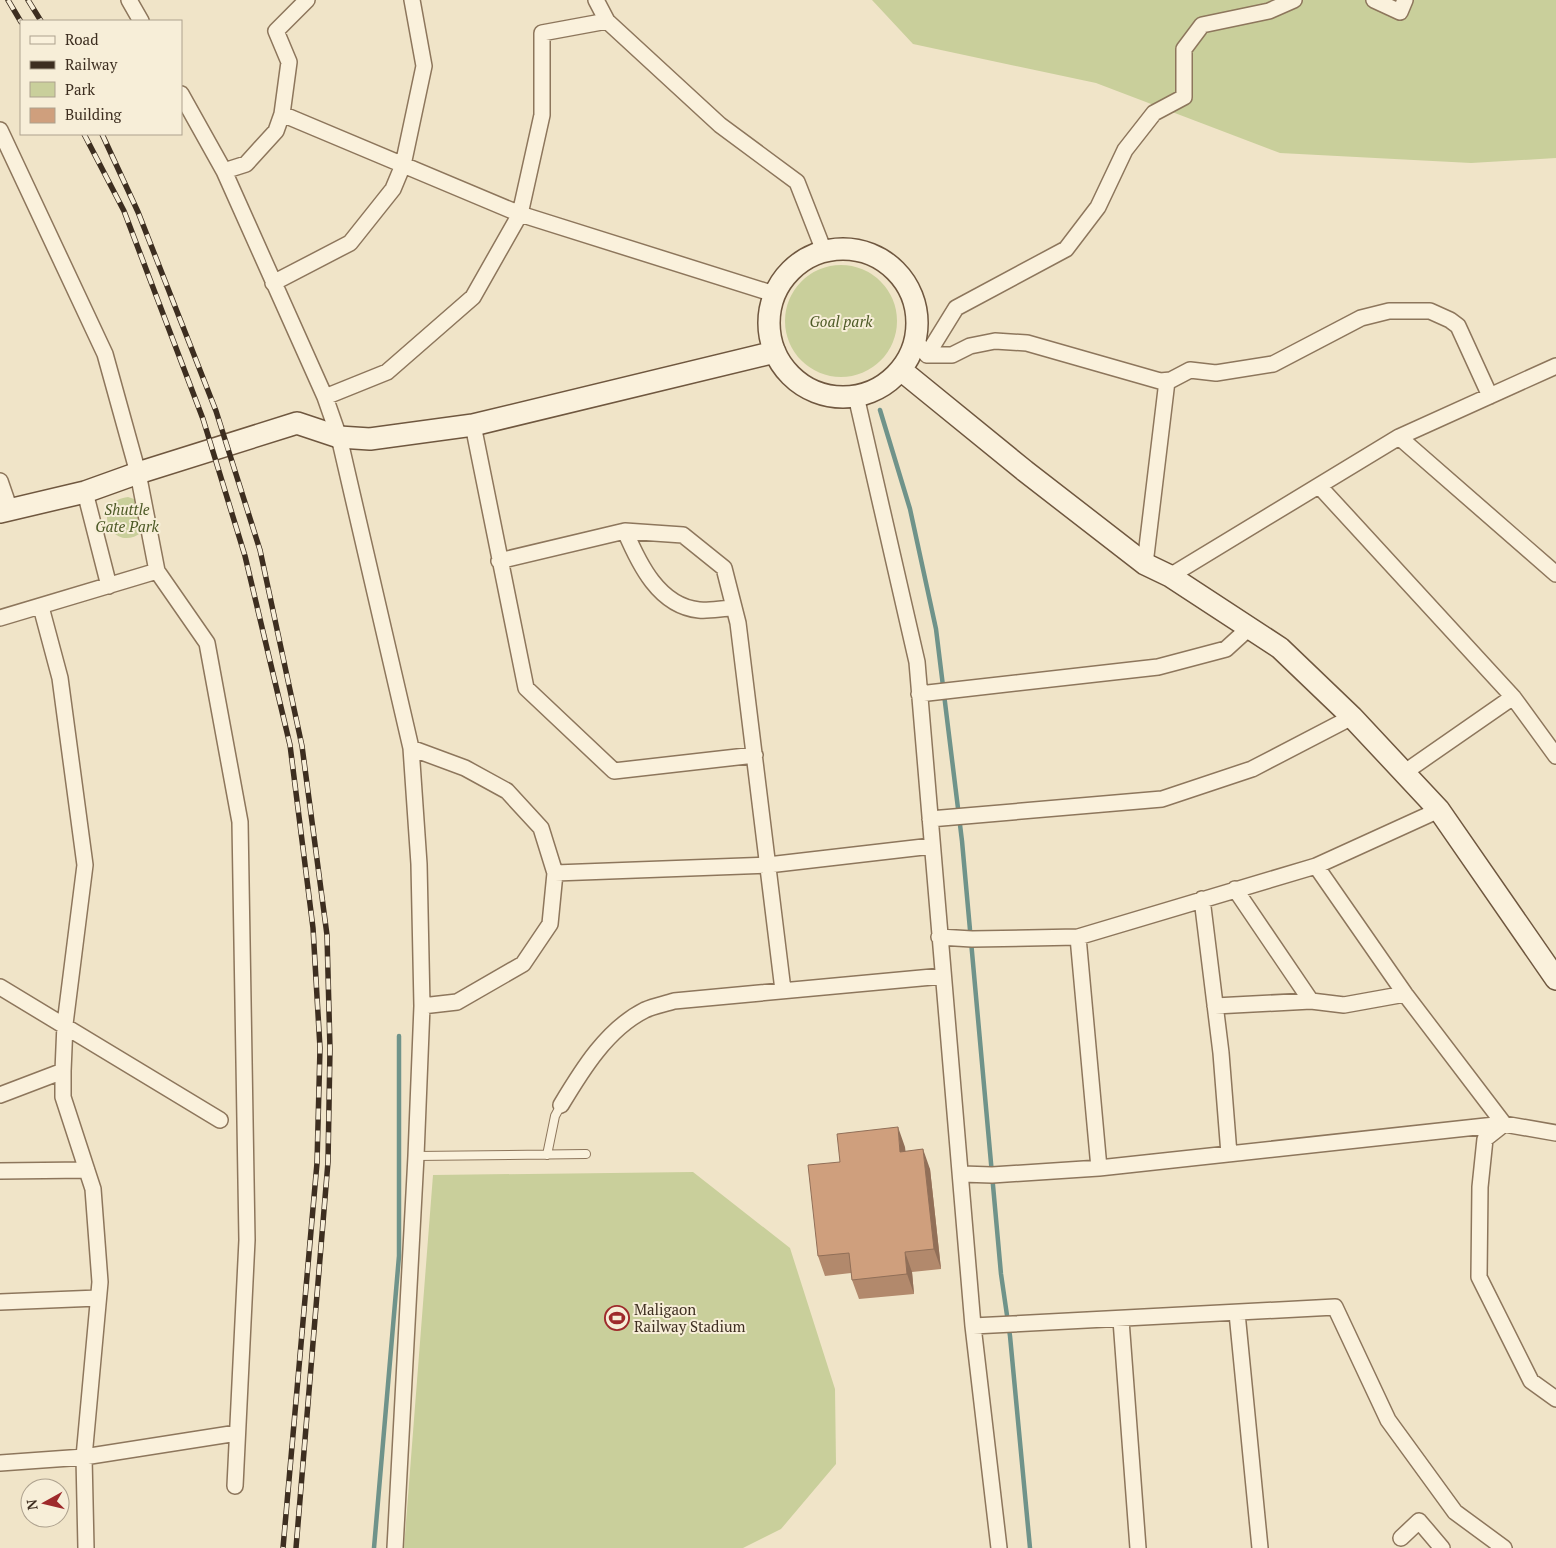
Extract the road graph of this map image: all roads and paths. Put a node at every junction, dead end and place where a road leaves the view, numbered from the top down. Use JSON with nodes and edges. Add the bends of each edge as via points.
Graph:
{"nodes":[{"id":1,"x":129,"y":0,"type":"edge"},
{"id":2,"x":307,"y":0,"type":"edge"},
{"id":3,"x":412,"y":0,"type":"edge"},
{"id":4,"x":596,"y":0,"type":"edge"},
{"id":5,"x":1294,"y":0,"type":"edge"},
{"id":6,"x":1374,"y":0,"type":"edge"},
{"id":7,"x":1405,"y":0,"type":"edge"},
{"id":8,"x":140,"y":20,"type":"edge"},
{"id":9,"x":608,"y":21,"type":"junction"},
{"id":10,"x":182,"y":96,"type":"edge"},
{"id":11,"x":282,"y":114,"type":"junction"},
{"id":12,"x":0,"y":130,"type":"edge"},
{"id":13,"x":403,"y":165,"type":"junction"},
{"id":14,"x":224,"y":172,"type":"junction"},
{"id":15,"x":520,"y":214,"type":"junction"},
{"id":16,"x":824,"y":251,"type":"junction"},
{"id":17,"x":273,"y":283,"type":"junction"},
{"id":18,"x":774,"y":294,"type":"junction"},
{"id":19,"x":921,"y":347,"type":"junction"},
{"id":20,"x":775,"y":352,"type":"junction"},
{"id":21,"x":1556,"y":366,"type":"edge"},
{"id":22,"x":901,"y":370,"type":"junction"},
{"id":23,"x":1166,"y":381,"type":"junction"},
{"id":24,"x":856,"y":396,"type":"junction"},
{"id":25,"x":1490,"y":396,"type":"junction"},
{"id":26,"x":325,"y":397,"type":"junction"},
{"id":27,"x":473,"y":425,"type":"junction"},
{"id":28,"x":338,"y":437,"type":"junction"},
{"id":29,"x":1399,"y":437,"type":"junction"},
{"id":30,"x":138,"y":473,"type":"junction"},
{"id":31,"x":0,"y":481,"type":"edge"},
{"id":32,"x":1320,"y":488,"type":"junction"},
{"id":33,"x":85,"y":492,"type":"junction"},
{"id":34,"x":5,"y":511,"type":"edge"},
{"id":35,"x":625,"y":531,"type":"junction"},
{"id":36,"x":1550,"y":558,"type":"edge"},
{"id":37,"x":499,"y":560,"type":"junction"},
{"id":38,"x":1145,"y":564,"type":"junction"},
{"id":39,"x":157,"y":572,"type":"junction"},
{"id":40,"x":1556,"y":574,"type":"edge"},
{"id":41,"x":1170,"y":576,"type":"junction"},
{"id":42,"x":109,"y":586,"type":"junction"},
{"id":43,"x":41,"y":607,"type":"junction"},
{"id":44,"x":734,"y":608,"type":"junction"},
{"id":45,"x":0,"y":618,"type":"edge"},
{"id":46,"x":1249,"y":628,"type":"junction"},
{"id":47,"x":919,"y":694,"type":"junction"},
{"id":48,"x":1512,"y":697,"type":"junction"},
{"id":49,"x":1352,"y":717,"type":"junction"},
{"id":50,"x":411,"y":748,"type":"junction"},
{"id":51,"x":755,"y":754,"type":"junction"},
{"id":52,"x":1556,"y":756,"type":"edge"},
{"id":53,"x":1405,"y":772,"type":"junction"},
{"id":54,"x":1439,"y":810,"type":"junction"},
{"id":55,"x":930,"y":819,"type":"junction"},
{"id":56,"x":932,"y":846,"type":"junction"},
{"id":57,"x":768,"y":864,"type":"junction"},
{"id":58,"x":1316,"y":866,"type":"junction"},
{"id":59,"x":555,"y":872,"type":"junction"},
{"id":60,"x":1235,"y":889,"type":"junction"},
{"id":61,"x":1202,"y":899,"type":"junction"},
{"id":62,"x":939,"y":937,"type":"junction"},
{"id":63,"x":1078,"y":937,"type":"junction"},
{"id":64,"x":942,"y":976,"type":"junction"},
{"id":65,"x":1556,"y":979,"type":"edge"},
{"id":66,"x":0,"y":986,"type":"edge"},
{"id":67,"x":783,"y":990,"type":"junction"},
{"id":68,"x":1405,"y":994,"type":"junction"},
{"id":69,"x":1311,"y":1001,"type":"junction"},
{"id":70,"x":422,"y":1006,"type":"junction"},
{"id":71,"x":1215,"y":1006,"type":"junction"},
{"id":72,"x":65,"y":1024,"type":"junction"},
{"id":73,"x":63,"y":1071,"type":"junction"},
{"id":74,"x":0,"y":1096,"type":"edge"},
{"id":75,"x":561,"y":1105,"type":"joint"},
{"id":76,"x":220,"y":1120,"type":"dead end"},
{"id":77,"x":1504,"y":1124,"type":"junction"},
{"id":78,"x":1556,"y":1133,"type":"edge"},
{"id":79,"x":586,"y":1154,"type":"dead end"},
{"id":80,"x":1229,"y":1154,"type":"junction"},
{"id":81,"x":546,"y":1155,"type":"junction"},
{"id":82,"x":416,"y":1156,"type":"junction"},
{"id":83,"x":1100,"y":1168,"type":"junction"},
{"id":84,"x":87,"y":1170,"type":"junction"},
{"id":85,"x":0,"y":1171,"type":"edge"},
{"id":86,"x":962,"y":1174,"type":"junction"},
{"id":87,"x":98,"y":1298,"type":"junction"},
{"id":88,"x":0,"y":1302,"type":"edge"},
{"id":89,"x":1237,"y":1313,"type":"junction"},
{"id":90,"x":1121,"y":1320,"type":"junction"},
{"id":91,"x":974,"y":1326,"type":"junction"},
{"id":92,"x":1556,"y":1399,"type":"edge"},
{"id":93,"x":237,"y":1433,"type":"junction"},
{"id":94,"x":84,"y":1457,"type":"junction"},
{"id":95,"x":0,"y":1462,"type":"edge"},
{"id":96,"x":235,"y":1486,"type":"dead end"},
{"id":97,"x":1401,"y":1538,"type":"dead end"},
{"id":98,"x":86,"y":1548,"type":"edge"},
{"id":99,"x":395,"y":1548,"type":"edge"},
{"id":100,"x":999,"y":1548,"type":"edge"},
{"id":101,"x":1138,"y":1548,"type":"edge"},
{"id":102,"x":1260,"y":1548,"type":"edge"},
{"id":103,"x":1442,"y":1548,"type":"edge"},
{"id":104,"x":1504,"y":1548,"type":"edge"}],
"edges":[{"from":1,"to":8,"type":"street"},
{"from":2,"to":11,"type":"street","via":[[276,31],[289,62]]},
{"from":3,"to":13,"type":"street","via":[[424,66]]},
{"from":4,"to":9,"type":"street"},
{"from":5,"to":19,"type":"street","via":[[1269,10],[1202,25],[1184,49],[1184,97],[1154,113],[1125,150],[1098,207],[1066,249],[956,308]]},
{"from":6,"to":7,"type":"street","via":[[1400,12]]},
{"from":9,"to":15,"type":"street","via":[[542,33],[542,115]]},
{"from":9,"to":16,"type":"street","via":[[720,125],[796,182]]},
{"from":10,"to":14,"type":"street"},
{"from":11,"to":13,"type":"street"},
{"from":11,"to":14,"type":"street","via":[[276,131],[246,164]]},
{"from":12,"to":30,"type":"street","via":[[105,354]]},
{"from":13,"to":15,"type":"street"},
{"from":13,"to":17,"type":"street","via":[[393,189],[350,243]]},
{"from":14,"to":17,"type":"street"},
{"from":15,"to":18,"type":"street"},
{"from":15,"to":26,"type":"street","via":[[473,297],[387,372]]},
{"from":16,"to":18,"type":"street","via":[[802,260],[786,275]]},
{"from":16,"to":19,"type":"street","via":[[841,248],[860,250],[894,268],[914,301]]},
{"from":17,"to":26,"type":"street"},
{"from":18,"to":20,"type":"street","via":[[769,313],[769,333]]},
{"from":19,"to":22,"type":"street"},
{"from":19,"to":23,"type":"street","via":[[952,355],[970,346],[995,341],[1027,343]]},
{"from":20,"to":24,"type":"street","via":[[788,373],[808,388],[831,396]]},
{"from":20,"to":27,"type":"street"},
{"from":21,"to":25,"type":"street"},
{"from":22,"to":24,"type":"street","via":[[873,391]]},
{"from":22,"to":38,"type":"street"},
{"from":23,"to":25,"type":"street","via":[[1190,370],[1216,373],[1272,364],[1361,318],[1389,311],[1430,311],[1458,326]]},
{"from":23,"to":38,"type":"street"},
{"from":24,"to":47,"type":"street","via":[[916,662]]},
{"from":25,"to":29,"type":"street"},
{"from":26,"to":28,"type":"street"},
{"from":27,"to":28,"type":"street","via":[[370,439]]},
{"from":27,"to":37,"type":"street"},
{"from":28,"to":30,"type":"street","via":[[297,423]]},
{"from":28,"to":50,"type":"street"},
{"from":29,"to":32,"type":"street"},
{"from":29,"to":36,"type":"street"},
{"from":30,"to":33,"type":"street"},
{"from":30,"to":39,"type":"street"},
{"from":31,"to":34,"type":"street"},
{"from":32,"to":41,"type":"street"},
{"from":32,"to":48,"type":"street"},
{"from":33,"to":34,"type":"street"},
{"from":33,"to":42,"type":"street"},
{"from":35,"to":37,"type":"street"},
{"from":35,"to":44,"type":"street","via":[[643,569],[655,586],[672,601],[700,610]]},
{"from":35,"to":44,"type":"street","via":[[683,535],[724,568]]},
{"from":36,"to":40,"type":"street"},
{"from":37,"to":51,"type":"street","via":[[526,688],[614,771]]},
{"from":38,"to":41,"type":"street"},
{"from":39,"to":42,"type":"street"},
{"from":39,"to":93,"type":"street","via":[[208,643],[240,822],[247,1240]]},
{"from":41,"to":46,"type":"street"},
{"from":42,"to":43,"type":"street"},
{"from":43,"to":45,"type":"street"},
{"from":43,"to":72,"type":"street","via":[[60,678],[85,865]]},
{"from":44,"to":51,"type":"street"},
{"from":46,"to":47,"type":"street","via":[[1226,649],[1158,667]]},
{"from":46,"to":49,"type":"street","via":[[1280,648]]},
{"from":47,"to":55,"type":"street"},
{"from":48,"to":52,"type":"street"},
{"from":48,"to":53,"type":"street"},
{"from":49,"to":53,"type":"street"},
{"from":49,"to":55,"type":"street","via":[[1252,769],[1162,799]]},
{"from":50,"to":59,"type":"street","via":[[465,768],[507,791],[540,828]]},
{"from":50,"to":70,"type":"street","via":[[419,864]]},
{"from":51,"to":57,"type":"street"},
{"from":53,"to":54,"type":"street"},
{"from":54,"to":58,"type":"street"},
{"from":54,"to":65,"type":"street"},
{"from":55,"to":56,"type":"street"},
{"from":56,"to":57,"type":"street"},
{"from":56,"to":62,"type":"street"},
{"from":57,"to":59,"type":"street"},
{"from":57,"to":67,"type":"street"},
{"from":58,"to":60,"type":"street"},
{"from":58,"to":68,"type":"street"},
{"from":59,"to":70,"type":"street","via":[[550,924],[523,964],[457,1002]]},
{"from":60,"to":61,"type":"street"},
{"from":60,"to":69,"type":"street"},
{"from":61,"to":63,"type":"street"},
{"from":61,"to":71,"type":"street"},
{"from":62,"to":63,"type":"street"},
{"from":62,"to":64,"type":"street"},
{"from":63,"to":83,"type":"street"},
{"from":64,"to":67,"type":"street"},
{"from":64,"to":86,"type":"street"},
{"from":66,"to":72,"type":"street"},
{"from":67,"to":75,"type":"street","via":[[674,1000],[644,1010],[619,1029],[588,1062]]},
{"from":68,"to":69,"type":"street","via":[[1344,1005]]},
{"from":68,"to":77,"type":"street"},
{"from":69,"to":71,"type":"street"},
{"from":70,"to":82,"type":"street"},
{"from":71,"to":80,"type":"street"},
{"from":72,"to":73,"type":"street"},
{"from":72,"to":76,"type":"street"},
{"from":73,"to":74,"type":"street"},
{"from":73,"to":84,"type":"street","via":[[63,1097]]},
{"from":75,"to":81,"type":"lane","via":[[554,1116]]},
{"from":77,"to":78,"type":"street"},
{"from":77,"to":80,"type":"street"},
{"from":77,"to":92,"type":"street","via":[[1485,1139],[1480,1187],[1479,1277],[1531,1381]]},
{"from":79,"to":81,"type":"lane"},
{"from":80,"to":83,"type":"street"},
{"from":81,"to":82,"type":"lane"},
{"from":82,"to":99,"type":"street"},
{"from":83,"to":86,"type":"street"},
{"from":84,"to":85,"type":"street"},
{"from":84,"to":87,"type":"street","via":[[93,1189],[100,1282]]},
{"from":86,"to":91,"type":"street"},
{"from":87,"to":88,"type":"street"},
{"from":87,"to":94,"type":"street"},
{"from":89,"to":90,"type":"street"},
{"from":89,"to":102,"type":"street"},
{"from":89,"to":104,"type":"street","via":[[1335,1308],[1388,1420],[1455,1512]]},
{"from":90,"to":91,"type":"street"},
{"from":90,"to":101,"type":"street"},
{"from":91,"to":100,"type":"street"},
{"from":93,"to":94,"type":"street"},
{"from":93,"to":96,"type":"street"},
{"from":94,"to":95,"type":"street"},
{"from":94,"to":98,"type":"street"},
{"from":97,"to":103,"type":"street","via":[[1419,1521]]}]}
